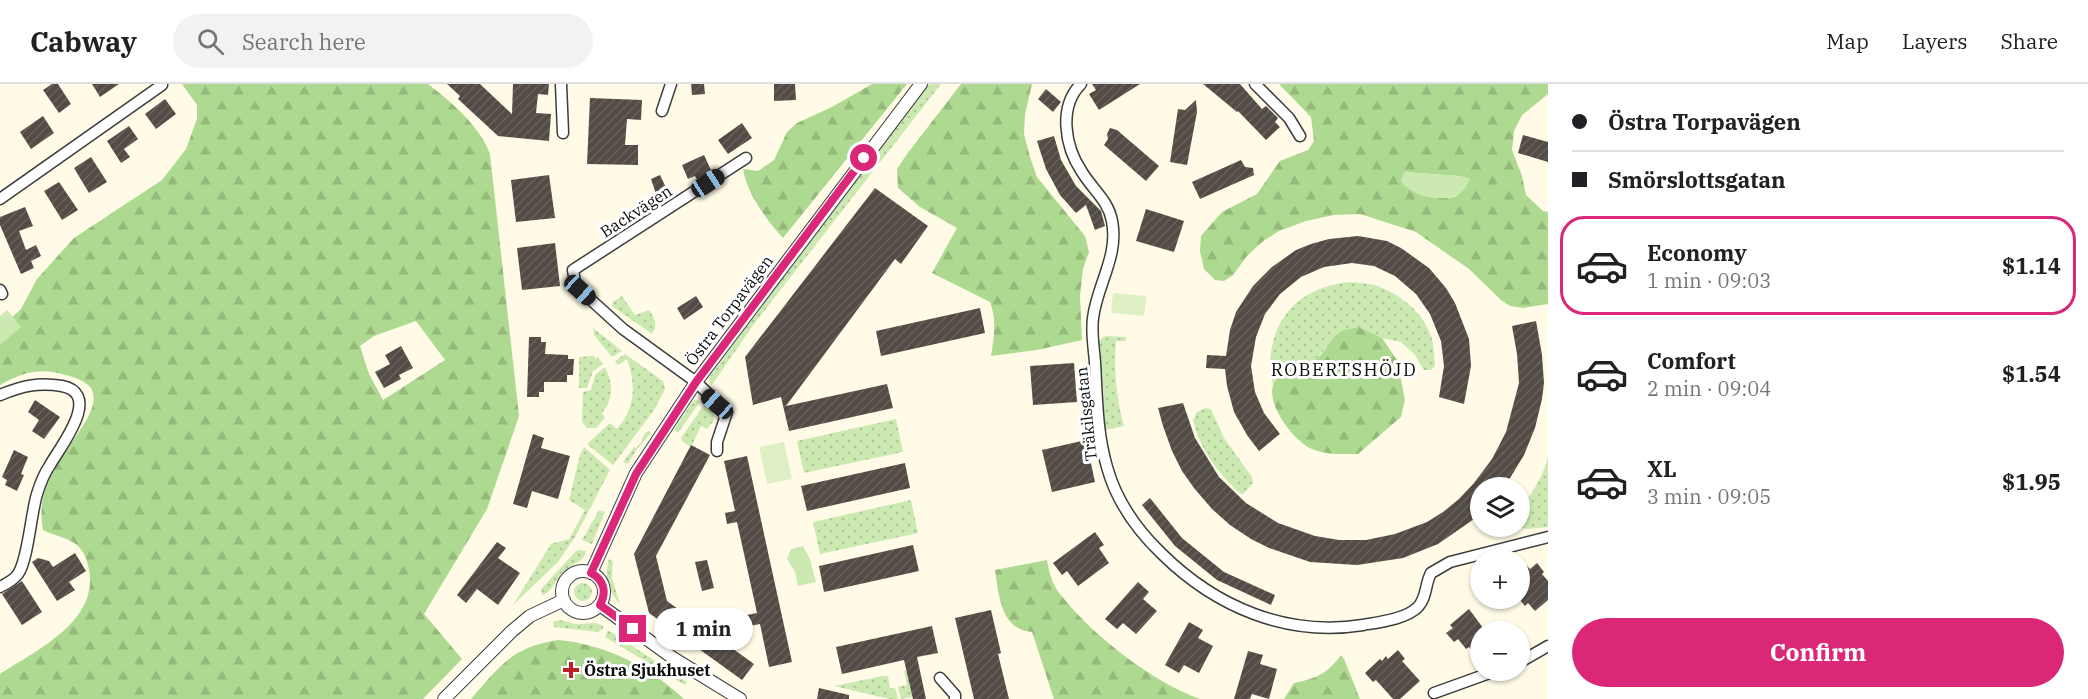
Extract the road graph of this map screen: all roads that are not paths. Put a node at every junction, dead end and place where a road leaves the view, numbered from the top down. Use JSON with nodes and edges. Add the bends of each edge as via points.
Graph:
{"nodes":[{"id":1,"x":561,"y":84,"type":"edge"},
{"id":2,"x":671,"y":84,"type":"edge"},
{"id":3,"x":921,"y":84,"type":"edge"},
{"id":4,"x":1081,"y":84,"type":"edge"},
{"id":5,"x":1255,"y":84,"type":"edge"},
{"id":6,"x":162,"y":85,"type":"edge"},
{"id":7,"x":662,"y":111,"type":"dead end"},
{"id":8,"x":564,"y":132,"type":"dead end"},
{"id":9,"x":1300,"y":136,"type":"dead end"},
{"id":10,"x":746,"y":158,"type":"dead end"},
{"id":11,"x":0,"y":199,"type":"edge"},
{"id":12,"x":696,"y":382,"type":"junction"},
{"id":13,"x":0,"y":395,"type":"edge"},
{"id":14,"x":717,"y":451,"type":"dead end"},
{"id":15,"x":1548,"y":537,"type":"edge"},
{"id":16,"x":591,"y":573,"type":"junction"},
{"id":17,"x":0,"y":587,"type":"edge"},
{"id":18,"x":564,"y":600,"type":"junction"},
{"id":19,"x":600,"y":605,"type":"junction"},
{"id":20,"x":1548,"y":646,"type":"edge"},
{"id":21,"x":1530,"y":656,"type":"edge"},
{"id":22,"x":940,"y":678,"type":"dead end"},
{"id":23,"x":1470,"y":680,"type":"edge"},
{"id":24,"x":1434,"y":693,"type":"dead end"},
{"id":25,"x":444,"y":699,"type":"edge"},
{"id":26,"x":740,"y":699,"type":"edge"},
{"id":27,"x":955,"y":699,"type":"edge"}],
"edges":[{"from":1,"to":8,"type":"street"},
{"from":2,"to":7,"type":"street"},
{"from":3,"to":12,"type":"street","name":"Östra Torpavägen"},
{"from":4,"to":15,"type":"street","name":"Träkilsgatan","via":[[1068,105],[1069,140],[1082,173],[1109,208],[1114,237],[1093,318],[1100,433],[1107,467],[1120,500],[1147,540],[1204,590],[1236,608],[1273,621],[1308,627],[1348,627],[1404,615],[1417,608],[1424,599],[1431,573],[1450,562]]},
{"from":5,"to":9,"type":"street","via":[[1289,118]]},
{"from":6,"to":11,"type":"street"},
{"from":10,"to":12,"type":"street","name":"Backvägen","via":[[573,270],[580,290],[623,328]]},
{"from":12,"to":14,"type":"street","via":[[727,412]]},
{"from":12,"to":16,"type":"street","name":"Östra Torpavägen","via":[[636,474]]},
{"from":13,"to":17,"type":"street","via":[[37,383],[58,385],[76,394],[79,411],[41,482],[22,567],[14,579]]},
{"from":16,"to":18,"type":"street","via":[[577,573],[569,578],[563,590]]},
{"from":16,"to":19,"type":"street","via":[[602,584],[604,595]]},
{"from":18,"to":19,"type":"street","via":[[580,613]]},
{"from":18,"to":25,"type":"street","via":[[530,616]]},
{"from":19,"to":26,"type":"street","via":[[673,658]]},
{"from":20,"to":21,"type":"street"},
{"from":22,"to":27,"type":"street"},
{"from":23,"to":24,"type":"street"}]}
